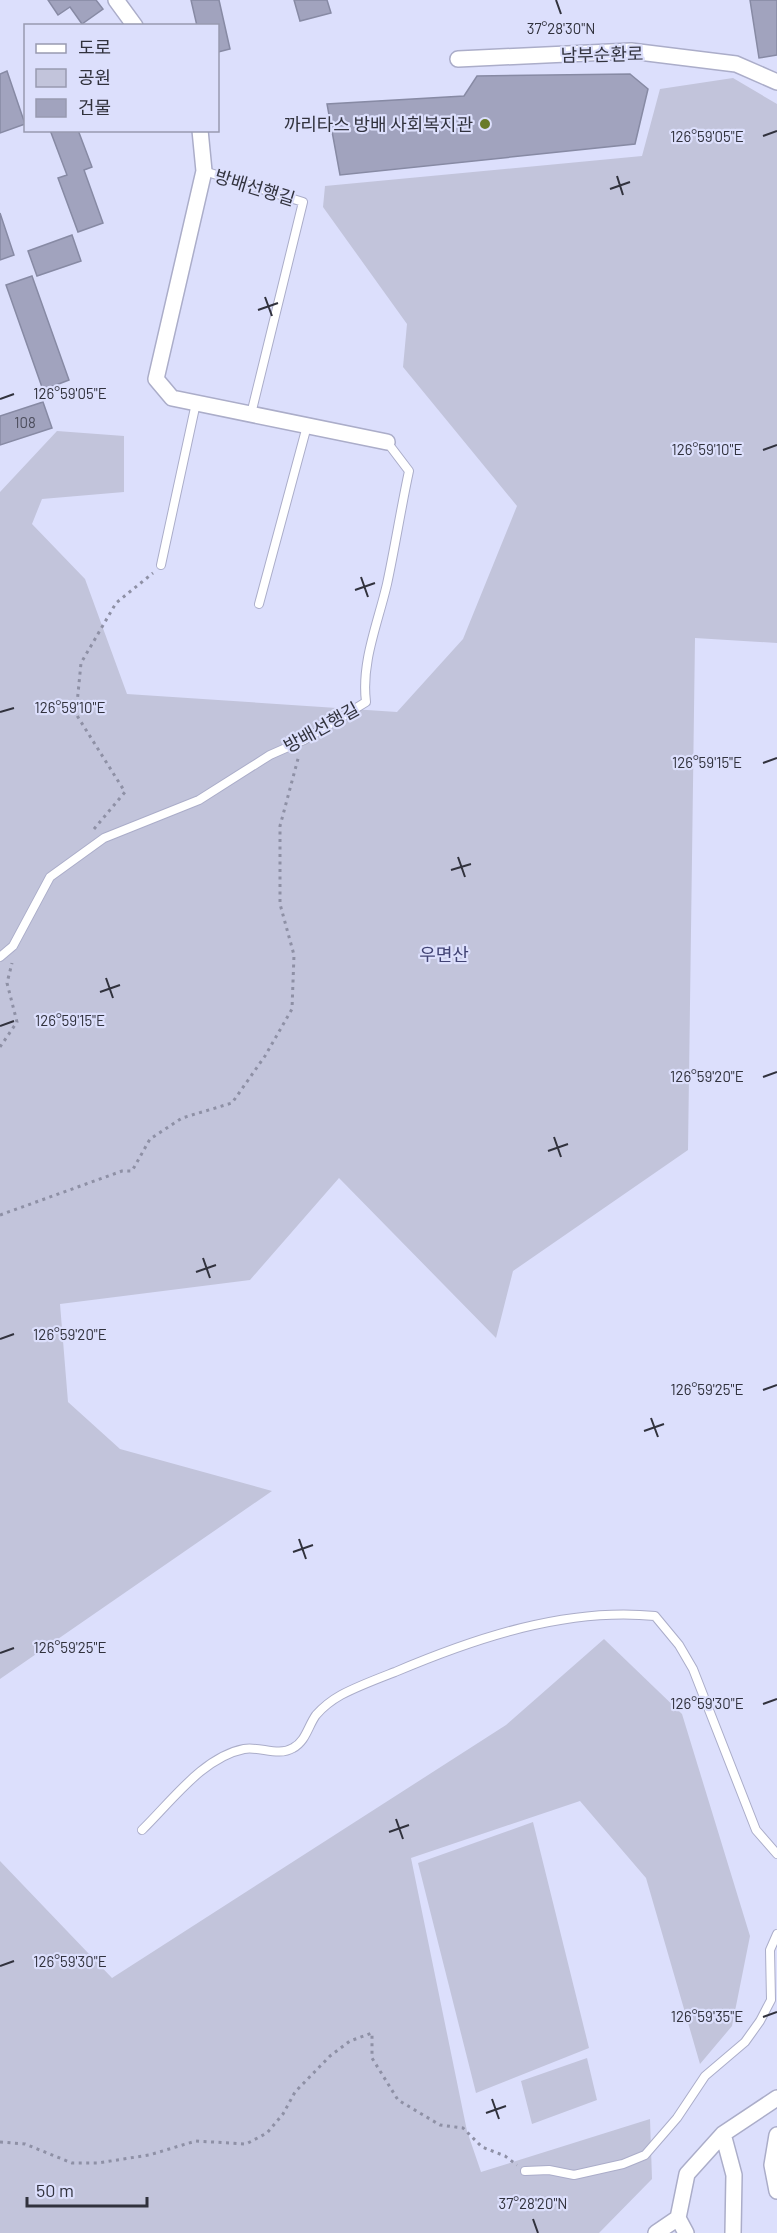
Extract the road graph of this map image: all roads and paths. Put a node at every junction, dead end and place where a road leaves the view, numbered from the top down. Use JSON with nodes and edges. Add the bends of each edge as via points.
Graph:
{"nodes":[{"id":1,"x":116,"y":0,"type":"edge"},
{"id":2,"x":134,"y":24,"type":"edge"},
{"id":3,"x":458,"y":59,"type":"dead end"},
{"id":4,"x":777,"y":82,"type":"edge"},
{"id":5,"x":200,"y":132,"type":"edge"},
{"id":6,"x":204,"y":171,"type":"junction"},
{"id":7,"x":196,"y":403,"type":"junction"},
{"id":8,"x":251,"y":414,"type":"junction"},
{"id":9,"x":307,"y":426,"type":"junction"},
{"id":10,"x":387,"y":442,"type":"joint"},
{"id":11,"x":161,"y":565,"type":"joint"},
{"id":12,"x":259,"y":604,"type":"dead end"},
{"id":13,"x":304,"y":740,"type":"junction"},
{"id":14,"x":89,"y":835,"type":"dead end"},
{"id":15,"x":18,"y":936,"type":"junction"},
{"id":16,"x":0,"y":957,"type":"edge"},
{"id":17,"x":0,"y":1047,"type":"edge"},
{"id":18,"x":0,"y":1215,"type":"edge"},
{"id":19,"x":142,"y":1830,"type":"dead end"},
{"id":20,"x":777,"y":1854,"type":"edge"},
{"id":21,"x":777,"y":1934,"type":"edge"},
{"id":22,"x":777,"y":2098,"type":"edge"},
{"id":23,"x":723,"y":2134,"type":"junction"},
{"id":24,"x":777,"y":2135,"type":"edge"},
{"id":25,"x":0,"y":2142,"type":"edge"},
{"id":26,"x":525,"y":2171,"type":"joint"},
{"id":27,"x":777,"y":2191,"type":"edge"},
{"id":28,"x":678,"y":2218,"type":"junction"},
{"id":29,"x":656,"y":2233,"type":"edge"},
{"id":30,"x":686,"y":2233,"type":"edge"},
{"id":31,"x":733,"y":2233,"type":"edge"}],
"edges":[{"from":1,"to":2,"type":"street"},
{"from":3,"to":4,"type":"street","name":"남부순환로","via":[[631,51],[736,64]]},
{"from":5,"to":6,"type":"street","name":"방배선행길"},
{"from":6,"to":7,"type":"street","name":"방배선행길","via":[[156,379],[172,398]]},
{"from":6,"to":8,"type":"lane","name":"방배선행길","via":[[303,202]]},
{"from":7,"to":8,"type":"street","name":"방배선행길"},
{"from":7,"to":11,"type":"lane"},
{"from":8,"to":9,"type":"street","name":"방배선행길"},
{"from":9,"to":10,"type":"street","name":"방배선행길"},
{"from":9,"to":12,"type":"lane"},
{"from":10,"to":13,"type":"lane","name":"방배선행길","via":[[409,471],[387,585],[373,634],[364,688],[366,702]]},
{"from":11,"to":14,"type":"path","via":[[117,603],[81,663],[76,714],[125,792]]},
{"from":13,"to":15,"type":"lane","name":"방배선행길","via":[[270,755],[199,800],[104,838],[50,877]]},
{"from":13,"to":18,"type":"path","via":[[279,826],[280,904],[294,955],[292,1009],[265,1056],[232,1103],[182,1118],[150,1139],[132,1171],[122,1171]]},
{"from":15,"to":16,"type":"lane","name":"방배선행길"},
{"from":15,"to":17,"type":"path","via":[[7,983],[17,1022]]},
{"from":19,"to":20,"type":"lane","via":[[207,1766],[244,1749],[283,1752],[294,1748],[316,1716],[335,1699],[356,1689],[452,1648],[531,1627],[625,1613],[655,1616],[679,1645],[693,1669],[756,1830]]},
{"from":21,"to":26,"type":"lane","via":[[770,1950],[771,2000],[760,2021],[744,2042],[705,2076],[677,2118],[645,2155],[574,2175]]},
{"from":22,"to":23,"type":"street"},
{"from":23,"to":28,"type":"street","via":[[687,2174]]},
{"from":23,"to":31,"type":"street","via":[[734,2175]]},
{"from":24,"to":27,"type":"street","via":[[772,2165]]},
{"from":25,"to":26,"type":"path","via":[[26,2144],[72,2163],[149,2155],[196,2141],[246,2144],[267,2133],[295,2092],[330,2056],[350,2041],[372,2034],[372,2058],[398,2100],[440,2125],[464,2128],[482,2146]]},
{"from":28,"to":29,"type":"street"},
{"from":28,"to":30,"type":"street"}]}
